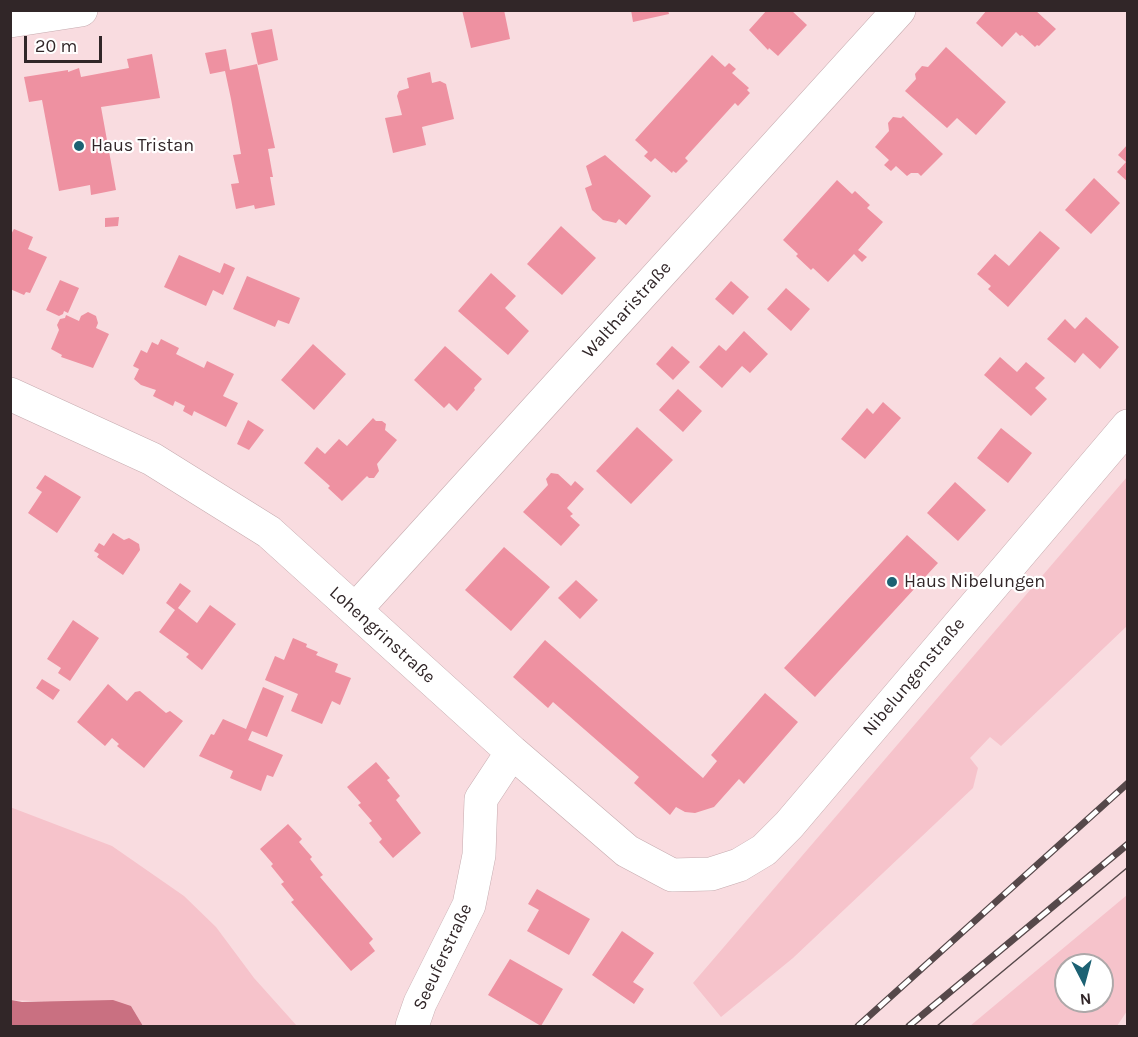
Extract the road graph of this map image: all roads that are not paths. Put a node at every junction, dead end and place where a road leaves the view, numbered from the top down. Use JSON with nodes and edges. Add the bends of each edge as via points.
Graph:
{"nodes":[{"id":1,"x":81,"y":10,"type":"edge"},
{"id":2,"x":900,"y":10,"type":"edge"},
{"id":3,"x":10,"y":21,"type":"edge"},
{"id":4,"x":10,"y":394,"type":"edge"},
{"id":5,"x":1128,"y":426,"type":"edge"},
{"id":6,"x":355,"y":610,"type":"junction"},
{"id":7,"x":512,"y":752,"type":"junction"},
{"id":8,"x":739,"y":865,"type":"joint"},
{"id":9,"x":412,"y":1026,"type":"edge"}],
"edges":[{"from":1,"to":3,"type":"street"},
{"from":2,"to":6,"type":"street","name":"Waltharistraße"},
{"from":4,"to":6,"type":"street","name":"Lohengrinstraße","via":[[152,459],[269,532]]},
{"from":5,"to":8,"type":"street","name":"Nibelungenstraße","via":[[789,825],[764,850]]},
{"from":6,"to":7,"type":"street","name":"Lohengrinstraße"},
{"from":7,"to":8,"type":"street","name":"Lohengrinstraße","via":[[627,851],[672,874],[711,874]]},
{"from":7,"to":9,"type":"street","name":"Seeuferstraße","via":[[481,799],[479,855],[469,905]]}]}
